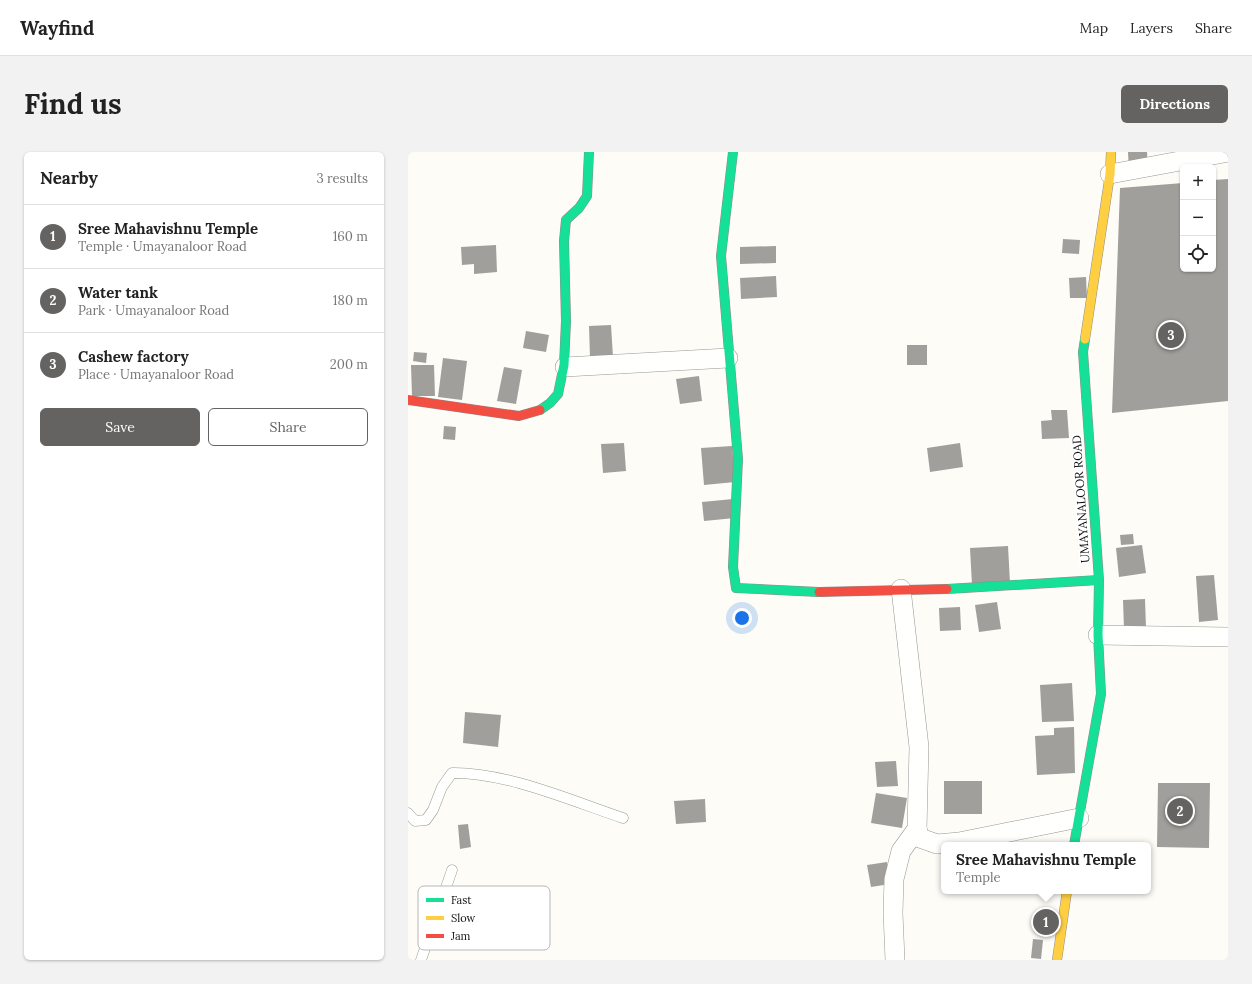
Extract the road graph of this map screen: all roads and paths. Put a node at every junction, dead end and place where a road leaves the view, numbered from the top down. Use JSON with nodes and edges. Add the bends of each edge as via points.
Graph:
{"nodes":[{"id":1,"x":589,"y":152,"type":"edge"},
{"id":2,"x":733,"y":152,"type":"edge"},
{"id":3,"x":1111,"y":152,"type":"edge"},
{"id":4,"x":1228,"y":152,"type":"edge"},
{"id":5,"x":1110,"y":174,"type":"junction"},
{"id":6,"x":728,"y":358,"type":"junction"},
{"id":7,"x":565,"y":367,"type":"junction"},
{"id":8,"x":408,"y":400,"type":"edge"},
{"id":9,"x":1099,"y":580,"type":"junction"},
{"id":10,"x":901,"y":588,"type":"junction"},
{"id":11,"x":1098,"y":635,"type":"junction"},
{"id":12,"x":1228,"y":637,"type":"edge"},
{"id":13,"x":408,"y":814,"type":"edge"},
{"id":14,"x":624,"y":818,"type":"dead end"},
{"id":15,"x":1079,"y":818,"type":"junction"},
{"id":16,"x":917,"y":829,"type":"junction"},
{"id":17,"x":958,"y":842,"type":"edge"},
{"id":18,"x":1075,"y":842,"type":"edge"},
{"id":19,"x":941,"y":844,"type":"edge"},
{"id":20,"x":452,"y":870,"type":"dead end"},
{"id":21,"x":446,"y":886,"type":"edge"},
{"id":22,"x":1067,"y":894,"type":"edge"},
{"id":23,"x":424,"y":950,"type":"edge"},
{"id":24,"x":421,"y":960,"type":"edge"},
{"id":25,"x":895,"y":960,"type":"edge"},
{"id":26,"x":1057,"y":960,"type":"edge"}],
"edges":[{"from":1,"to":7,"type":"street","via":[[587,196],[566,220]]},
{"from":2,"to":6,"type":"street","via":[[721,256]]},
{"from":3,"to":5,"type":"street","name":"UMAYANALOOR ROAD"},
{"from":4,"to":5,"type":"street"},
{"from":5,"to":9,"type":"street","name":"UMAYANALOOR ROAD","via":[[1083,352]]},
{"from":6,"to":7,"type":"street"},
{"from":6,"to":10,"type":"street","via":[[738,458],[733,568],[736,588],[807,592]]},
{"from":7,"to":8,"type":"street","via":[[558,395],[536,413],[519,416]]},
{"from":9,"to":10,"type":"street","via":[[983,588]]},
{"from":9,"to":11,"type":"street","name":"UMAYANALOOR ROAD"},
{"from":10,"to":16,"type":"street","via":[[920,747]]},
{"from":11,"to":12,"type":"street"},
{"from":11,"to":15,"type":"street","name":"UMAYANALOOR ROAD","via":[[1101,694]]},
{"from":13,"to":14,"type":"lane","via":[[415,821],[426,820],[442,787],[452,774],[472,773],[504,779]]},
{"from":15,"to":17,"type":"street"},
{"from":15,"to":18,"type":"street","name":"UMAYANALOOR ROAD"},
{"from":16,"to":19,"type":"street","via":[[920,838]]},
{"from":16,"to":25,"type":"street","via":[[901,851],[894,878]]},
{"from":20,"to":21,"type":"lane"},
{"from":22,"to":26,"type":"street"},
{"from":23,"to":24,"type":"lane"}]}
